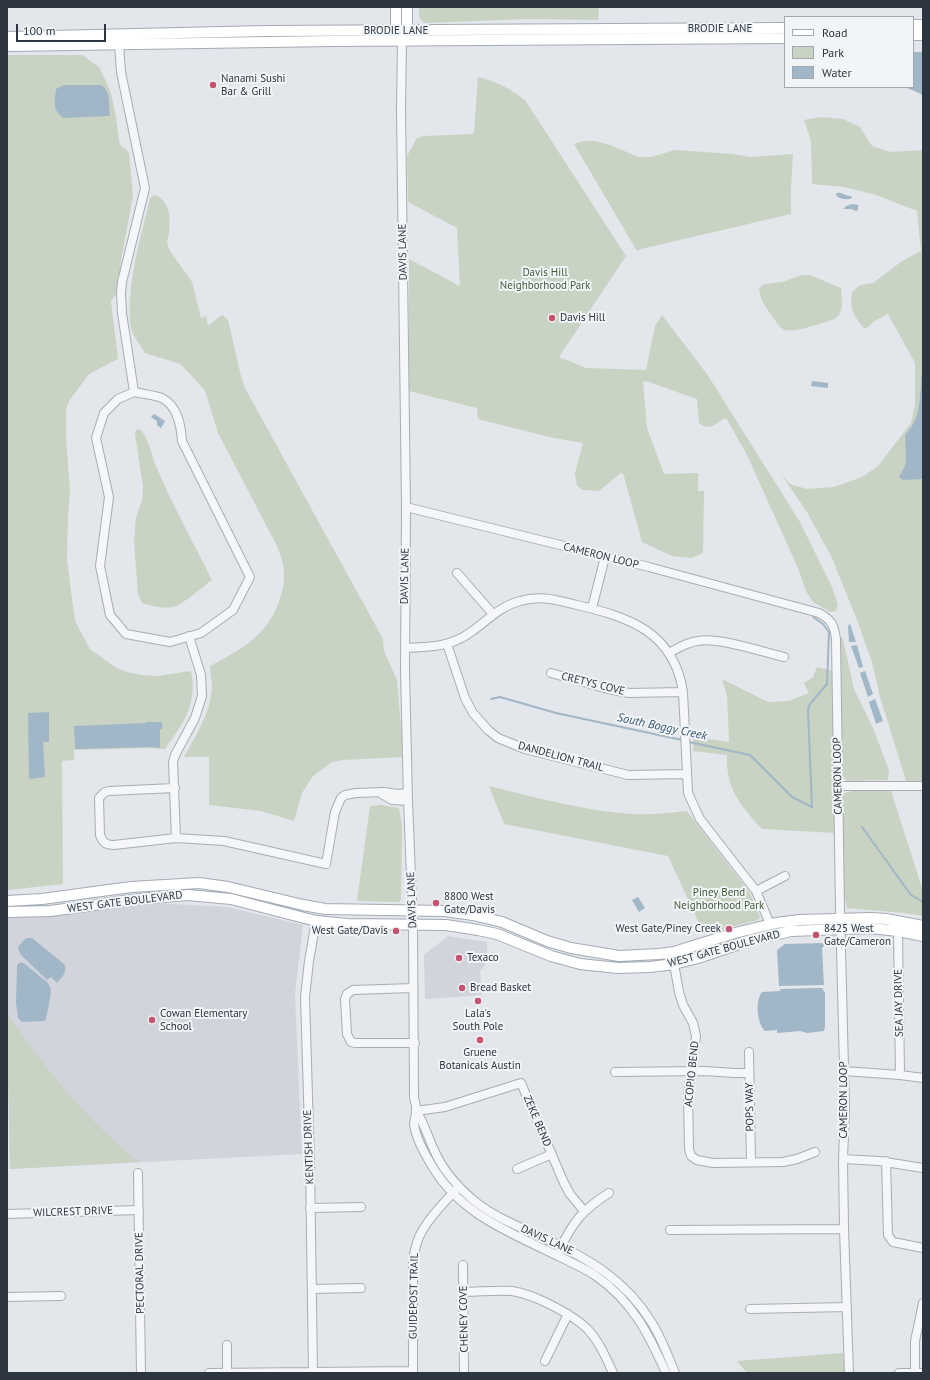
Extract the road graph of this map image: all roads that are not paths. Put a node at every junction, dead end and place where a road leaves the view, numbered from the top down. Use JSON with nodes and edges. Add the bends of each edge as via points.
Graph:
{"nodes":[{"id":1,"x":396,"y":7,"type":"edge"},
{"id":2,"x":407,"y":7,"type":"edge"},
{"id":3,"x":784,"y":28,"type":"edge"},
{"id":4,"x":396,"y":31,"type":"junction"},
{"id":5,"x":407,"y":31,"type":"junction"},
{"id":6,"x":189,"y":33,"type":"junction"},
{"id":7,"x":611,"y":34,"type":"junction"},
{"id":8,"x":7,"y":37,"type":"edge"},
{"id":9,"x":784,"y":38,"type":"edge"},
{"id":10,"x":402,"y":41,"type":"junction"},
{"id":11,"x":119,"y":44,"type":"junction"},
{"id":12,"x":189,"y":44,"type":"junction"},
{"id":13,"x":7,"y":46,"type":"edge"},
{"id":14,"x":134,"y":392,"type":"junction"},
{"id":15,"x":406,"y":507,"type":"junction"},
{"id":16,"x":605,"y":557,"type":"junction"},
{"id":17,"x":458,"y":573,"type":"dead end"},
{"id":18,"x":592,"y":608,"type":"junction"},
{"id":19,"x":493,"y":614,"type":"junction"},
{"id":20,"x":189,"y":636,"type":"junction"},
{"id":21,"x":447,"y":644,"type":"junction"},
{"id":22,"x":405,"y":648,"type":"junction"},
{"id":23,"x":669,"y":653,"type":"junction"},
{"id":24,"x":784,"y":657,"type":"dead end"},
{"id":25,"x":551,"y":673,"type":"dead end"},
{"id":26,"x":683,"y":692,"type":"junction"},
{"id":27,"x":686,"y":774,"type":"junction"},
{"id":28,"x":838,"y":786,"type":"junction"},
{"id":29,"x":923,"y":786,"type":"edge"},
{"id":30,"x":175,"y":788,"type":"junction"},
{"id":31,"x":407,"y":797,"type":"junction"},
{"id":32,"x":176,"y":838,"type":"junction"},
{"id":33,"x":785,"y":876,"type":"dead end"},
{"id":34,"x":190,"y":884,"type":"junction"},
{"id":35,"x":756,"y":891,"type":"junction"},
{"id":36,"x":255,"y":893,"type":"junction"},
{"id":37,"x":140,"y":899,"type":"junction"},
{"id":38,"x":7,"y":901,"type":"edge"},
{"id":39,"x":263,"y":908,"type":"junction"},
{"id":40,"x":412,"y":910,"type":"junction"},
{"id":41,"x":7,"y":912,"type":"edge"},
{"id":42,"x":840,"y":918,"type":"junction"},
{"id":43,"x":316,"y":921,"type":"junction"},
{"id":44,"x":770,"y":924,"type":"junction"},
{"id":45,"x":413,"y":925,"type":"junction"},
{"id":46,"x":923,"y":926,"type":"edge"},
{"id":47,"x":840,"y":929,"type":"junction"},
{"id":48,"x":898,"y":931,"type":"junction"},
{"id":49,"x":923,"y":936,"type":"edge"},
{"id":50,"x":718,"y":939,"type":"junction"},
{"id":51,"x":670,"y":953,"type":"junction"},
{"id":52,"x":674,"y":964,"type":"junction"},
{"id":53,"x":627,"y":968,"type":"junction"},
{"id":54,"x":414,"y":988,"type":"junction"},
{"id":55,"x":414,"y":1043,"type":"junction"},
{"id":56,"x":749,"y":1052,"type":"dead end"},
{"id":57,"x":692,"y":1071,"type":"junction"},
{"id":58,"x":615,"y":1072,"type":"dead end"},
{"id":59,"x":844,"y":1072,"type":"junction"},
{"id":60,"x":749,"y":1073,"type":"junction"},
{"id":61,"x":900,"y":1075,"type":"junction"},
{"id":62,"x":923,"y":1078,"type":"edge"},
{"id":63,"x":416,"y":1111,"type":"junction"},
{"id":64,"x":815,"y":1152,"type":"dead end"},
{"id":65,"x":552,"y":1154,"type":"junction"},
{"id":66,"x":843,"y":1159,"type":"junction"},
{"id":67,"x":886,"y":1161,"type":"junction"},
{"id":68,"x":751,"y":1162,"type":"junction"},
{"id":69,"x":923,"y":1168,"type":"edge"},
{"id":70,"x":517,"y":1170,"type":"dead end"},
{"id":71,"x":138,"y":1173,"type":"dead end"},
{"id":72,"x":459,"y":1187,"type":"junction"},
{"id":73,"x":609,"y":1193,"type":"dead end"},
{"id":74,"x":452,"y":1194,"type":"junction"},
{"id":75,"x":361,"y":1207,"type":"dead end"},
{"id":76,"x":310,"y":1208,"type":"junction"},
{"id":77,"x":139,"y":1210,"type":"junction"},
{"id":78,"x":584,"y":1211,"type":"junction"},
{"id":79,"x":7,"y":1214,"type":"edge"},
{"id":80,"x":844,"y":1229,"type":"junction"},
{"id":81,"x":670,"y":1230,"type":"dead end"},
{"id":82,"x":562,"y":1246,"type":"junction"},
{"id":83,"x":923,"y":1248,"type":"edge"},
{"id":84,"x":557,"y":1255,"type":"junction"},
{"id":85,"x":463,"y":1265,"type":"dead end"},
{"id":86,"x":362,"y":1288,"type":"dead end"},
{"id":87,"x":312,"y":1289,"type":"junction"},
{"id":88,"x":463,"y":1292,"type":"junction"},
{"id":89,"x":61,"y":1296,"type":"dead end"},
{"id":90,"x":7,"y":1297,"type":"edge"},
{"id":91,"x":923,"y":1303,"type":"edge"},
{"id":92,"x":847,"y":1307,"type":"junction"},
{"id":93,"x":750,"y":1309,"type":"dead end"},
{"id":94,"x":568,"y":1314,"type":"junction"},
{"id":95,"x":227,"y":1345,"type":"dead end"},
{"id":96,"x":545,"y":1361,"type":"dead end"},
{"id":97,"x":413,"y":1372,"type":"edge"},
{"id":98,"x":141,"y":1373,"type":"edge"},
{"id":99,"x":209,"y":1373,"type":"edge"},
{"id":100,"x":227,"y":1373,"type":"edge"},
{"id":101,"x":312,"y":1373,"type":"edge"},
{"id":102,"x":464,"y":1373,"type":"edge"},
{"id":103,"x":613,"y":1373,"type":"edge"},
{"id":104,"x":666,"y":1373,"type":"edge"},
{"id":105,"x":675,"y":1373,"type":"edge"},
{"id":106,"x":849,"y":1373,"type":"edge"},
{"id":107,"x":899,"y":1373,"type":"edge"},
{"id":108,"x":915,"y":1373,"type":"edge"},
{"id":109,"x":923,"y":1373,"type":"edge"}],
"edges":[{"from":1,"to":4,"type":"main road"},
{"from":2,"to":5,"type":"main road","name":"DAVIS LANE"},
{"from":3,"to":7,"type":"main road","name":"BRODIE LANE"},
{"from":4,"to":5,"type":"main road","name":"BRODIE LANE"},
{"from":4,"to":6,"type":"main road","name":"BRODIE LANE"},
{"from":4,"to":10,"type":"main road"},
{"from":5,"to":7,"type":"main road","name":"BRODIE LANE","via":[[493,29]]},
{"from":5,"to":10,"type":"main road","name":"DAVIS LANE"},
{"from":6,"to":8,"type":"main road","name":"BRODIE LANE"},
{"from":6,"to":12,"type":"main road"},
{"from":7,"to":9,"type":"main road","name":"BRODIE LANE"},
{"from":7,"to":10,"type":"main road","name":"BRODIE LANE"},
{"from":10,"to":12,"type":"main road","name":"BRODIE LANE"},
{"from":10,"to":15,"type":"street","name":"DAVIS LANE"},
{"from":11,"to":12,"type":"main road","name":"BRODIE LANE"},
{"from":11,"to":13,"type":"main road","name":"BRODIE LANE"},
{"from":11,"to":14,"type":"street","via":[[121,72],[145,188],[121,293]]},
{"from":14,"to":20,"type":"street","via":[[162,398],[173,407],[181,429],[182,441],[250,577],[233,610],[201,633]]},
{"from":14,"to":20,"type":"street","via":[[118,399],[108,409],[96,438],[109,497],[100,566],[110,615],[126,634],[170,642]]},
{"from":15,"to":16,"type":"street","name":"CAMERON LOOP"},
{"from":15,"to":22,"type":"street","name":"DAVIS LANE"},
{"from":16,"to":18,"type":"street"},
{"from":16,"to":28,"type":"street","name":"CAMERON LOOP","via":[[819,613],[828,618],[834,627],[836,639]]},
{"from":17,"to":19,"type":"street"},
{"from":18,"to":19,"type":"street","via":[[546,598],[532,598],[519,601]]},
{"from":18,"to":23,"type":"street","via":[[613,614],[652,633]]},
{"from":19,"to":21,"type":"street","via":[[471,632]]},
{"from":20,"to":30,"type":"street","via":[[201,675],[202,696],[195,718],[174,758]]},
{"from":21,"to":22,"type":"street"},
{"from":21,"to":27,"type":"street","name":"DANDELION TRAIL","via":[[464,698],[479,721],[498,738],[525,749],[628,775]]},
{"from":22,"to":31,"type":"street","name":"DAVIS LANE"},
{"from":23,"to":24,"type":"street","via":[[687,644],[707,640]]},
{"from":23,"to":26,"type":"street","via":[[678,670]]},
{"from":25,"to":26,"type":"street","name":"CRETYS COVE","via":[[608,690],[629,693]]},
{"from":26,"to":27,"type":"street"},
{"from":27,"to":35,"type":"street","via":[[688,793],[700,819]]},
{"from":28,"to":29,"type":"street"},
{"from":28,"to":42,"type":"street","name":"CAMERON LOOP"},
{"from":30,"to":32,"type":"street"},
{"from":30,"to":32,"type":"street","via":[[109,791],[99,798],[100,835],[102,841],[108,845]]},
{"from":31,"to":32,"type":"street","via":[[392,800],[380,793],[345,795],[339,801],[335,812],[326,864],[224,841]]},
{"from":31,"to":40,"type":"street","name":"DAVIS LANE"},
{"from":33,"to":35,"type":"street"},
{"from":34,"to":36,"type":"main road","name":"WEST GATE BOULEVARD","via":[[222,886]]},
{"from":34,"to":37,"type":"main road","via":[[144,892],[140,894]]},
{"from":34,"to":38,"type":"main road","name":"WEST GATE BOULEVARD","via":[[131,887]]},
{"from":35,"to":44,"type":"street"},
{"from":36,"to":39,"type":"main road"},
{"from":36,"to":40,"type":"main road","name":"WEST GATE BOULEVARD","via":[[325,909]]},
{"from":37,"to":39,"type":"main road","name":"WEST GATE BOULEVARD","via":[[188,895],[231,899]]},
{"from":37,"to":41,"type":"main road","name":"WEST GATE BOULEVARD","via":[[50,911]]},
{"from":39,"to":43,"type":"main road","name":"WEST GATE BOULEVARD"},
{"from":40,"to":45,"type":"street","name":"DAVIS LANE"},
{"from":40,"to":51,"type":"main road","name":"WEST GATE BOULEVARD","via":[[473,915],[502,922],[570,948],[598,953],[619,956]]},
{"from":42,"to":44,"type":"main road","name":"WEST GATE BOULEVARD"},
{"from":42,"to":46,"type":"main road","name":"WEST GATE BOULEVARD","via":[[886,919]]},
{"from":42,"to":47,"type":"street","name":"CAMERON LOOP"},
{"from":43,"to":45,"type":"main road","name":"WEST GATE BOULEVARD"},
{"from":43,"to":76,"type":"street","name":"KENTISH DRIVE","via":[[306,997]]},
{"from":44,"to":50,"type":"main road","name":"WEST GATE BOULEVARD"},
{"from":45,"to":53,"type":"main road","name":"WEST GATE BOULEVARD","via":[[446,925],[478,930],[497,934],[551,956],[580,964]]},
{"from":45,"to":54,"type":"street","name":"DAVIS LANE"},
{"from":47,"to":48,"type":"main road","name":"WEST GATE BOULEVARD","via":[[871,928]]},
{"from":47,"to":52,"type":"main road","name":"WEST GATE BOULEVARD","via":[[772,934]]},
{"from":47,"to":59,"type":"street","name":"CAMERON LOOP"},
{"from":48,"to":49,"type":"main road","name":"WEST GATE BOULEVARD"},
{"from":48,"to":61,"type":"street","name":"SEA JAY DRIVE"},
{"from":50,"to":51,"type":"main road","name":"WEST GATE BOULEVARD"},
{"from":50,"to":52,"type":"main road","via":[[709,946],[676,958]]},
{"from":51,"to":53,"type":"main road","via":[[664,959]]},
{"from":52,"to":53,"type":"main road","name":"WEST GATE BOULEVARD"},
{"from":52,"to":57,"type":"street","name":"ACOPIO BEND","via":[[683,1005],[696,1029]]},
{"from":54,"to":55,"type":"street","name":"DAVIS LANE"},
{"from":54,"to":55,"type":"street","via":[[357,990],[348,994],[346,999],[346,1034],[351,1042]]},
{"from":55,"to":63,"type":"street","name":"DAVIS LANE"},
{"from":56,"to":60,"type":"street","name":"POPS WAY"},
{"from":57,"to":58,"type":"street"},
{"from":57,"to":60,"type":"street"},
{"from":57,"to":68,"type":"street","name":"ACOPIO BEND","via":[[688,1094],[688,1149],[691,1156],[713,1163]]},
{"from":59,"to":61,"type":"street"},
{"from":59,"to":66,"type":"street","name":"CAMERON LOOP"},
{"from":60,"to":68,"type":"street","name":"POPS WAY"},
{"from":61,"to":62,"type":"street"},
{"from":63,"to":65,"type":"street","name":"ZEKE BEND","via":[[445,1107],[521,1083]]},
{"from":63,"to":72,"type":"street","name":"DAVIS LANE","via":[[423,1121],[435,1153]]},
{"from":63,"to":74,"type":"street","name":"DAVIS LANE","via":[[414,1123],[426,1157]]},
{"from":64,"to":68,"type":"street","name":"ACOPIO BEND","via":[[791,1161]]},
{"from":65,"to":70,"type":"street"},
{"from":65,"to":78,"type":"street","name":"ZEKE BEND","via":[[570,1194]]},
{"from":66,"to":67,"type":"street"},
{"from":66,"to":80,"type":"street","name":"CAMERON LOOP"},
{"from":67,"to":69,"type":"street"},
{"from":67,"to":83,"type":"street","via":[[888,1235],[893,1242]]},
{"from":71,"to":77,"type":"street","name":"PECTORAL DRIVE"},
{"from":72,"to":74,"type":"street","name":"GUIDEPOST TRAIL"},
{"from":72,"to":82,"type":"street","name":"DAVIS LANE","via":[[487,1210]]},
{"from":73,"to":78,"type":"street"},
{"from":74,"to":84,"type":"street","name":"DAVIS LANE","via":[[498,1227]]},
{"from":74,"to":97,"type":"street","name":"GUIDEPOST TRAIL","via":[[428,1223],[415,1248]]},
{"from":75,"to":76,"type":"street"},
{"from":76,"to":87,"type":"street","name":"KENTISH DRIVE"},
{"from":77,"to":79,"type":"street","name":"WILCREST DRIVE"},
{"from":77,"to":98,"type":"street","name":"PECTORAL DRIVE"},
{"from":78,"to":82,"type":"street","via":[[574,1223]]},
{"from":80,"to":81,"type":"street"},
{"from":80,"to":92,"type":"street","name":"CAMERON LOOP"},
{"from":82,"to":84,"type":"street"},
{"from":82,"to":105,"type":"street","name":"DAVIS LANE","via":[[601,1268],[630,1293],[653,1324]]},
{"from":84,"to":104,"type":"street","name":"DAVIS LANE","via":[[596,1276],[622,1298],[646,1330]]},
{"from":85,"to":88,"type":"street","name":"CHENEY COVE"},
{"from":86,"to":87,"type":"street"},
{"from":87,"to":101,"type":"street","name":"KENTISH DRIVE"},
{"from":88,"to":94,"type":"street","via":[[521,1293]]},
{"from":88,"to":102,"type":"street","name":"CHENEY COVE"},
{"from":89,"to":90,"type":"street"},
{"from":91,"to":108,"type":"street","via":[[915,1341]]},
{"from":92,"to":93,"type":"street"},
{"from":92,"to":106,"type":"street","name":"CAMERON LOOP"},
{"from":94,"to":96,"type":"street"},
{"from":94,"to":103,"type":"street","via":[[580,1321],[597,1339]]},
{"from":95,"to":100,"type":"street"},
{"from":97,"to":101,"type":"street"},
{"from":99,"to":100,"type":"street"},
{"from":100,"to":101,"type":"street"},
{"from":107,"to":108,"type":"street"},
{"from":108,"to":109,"type":"street"}]}
